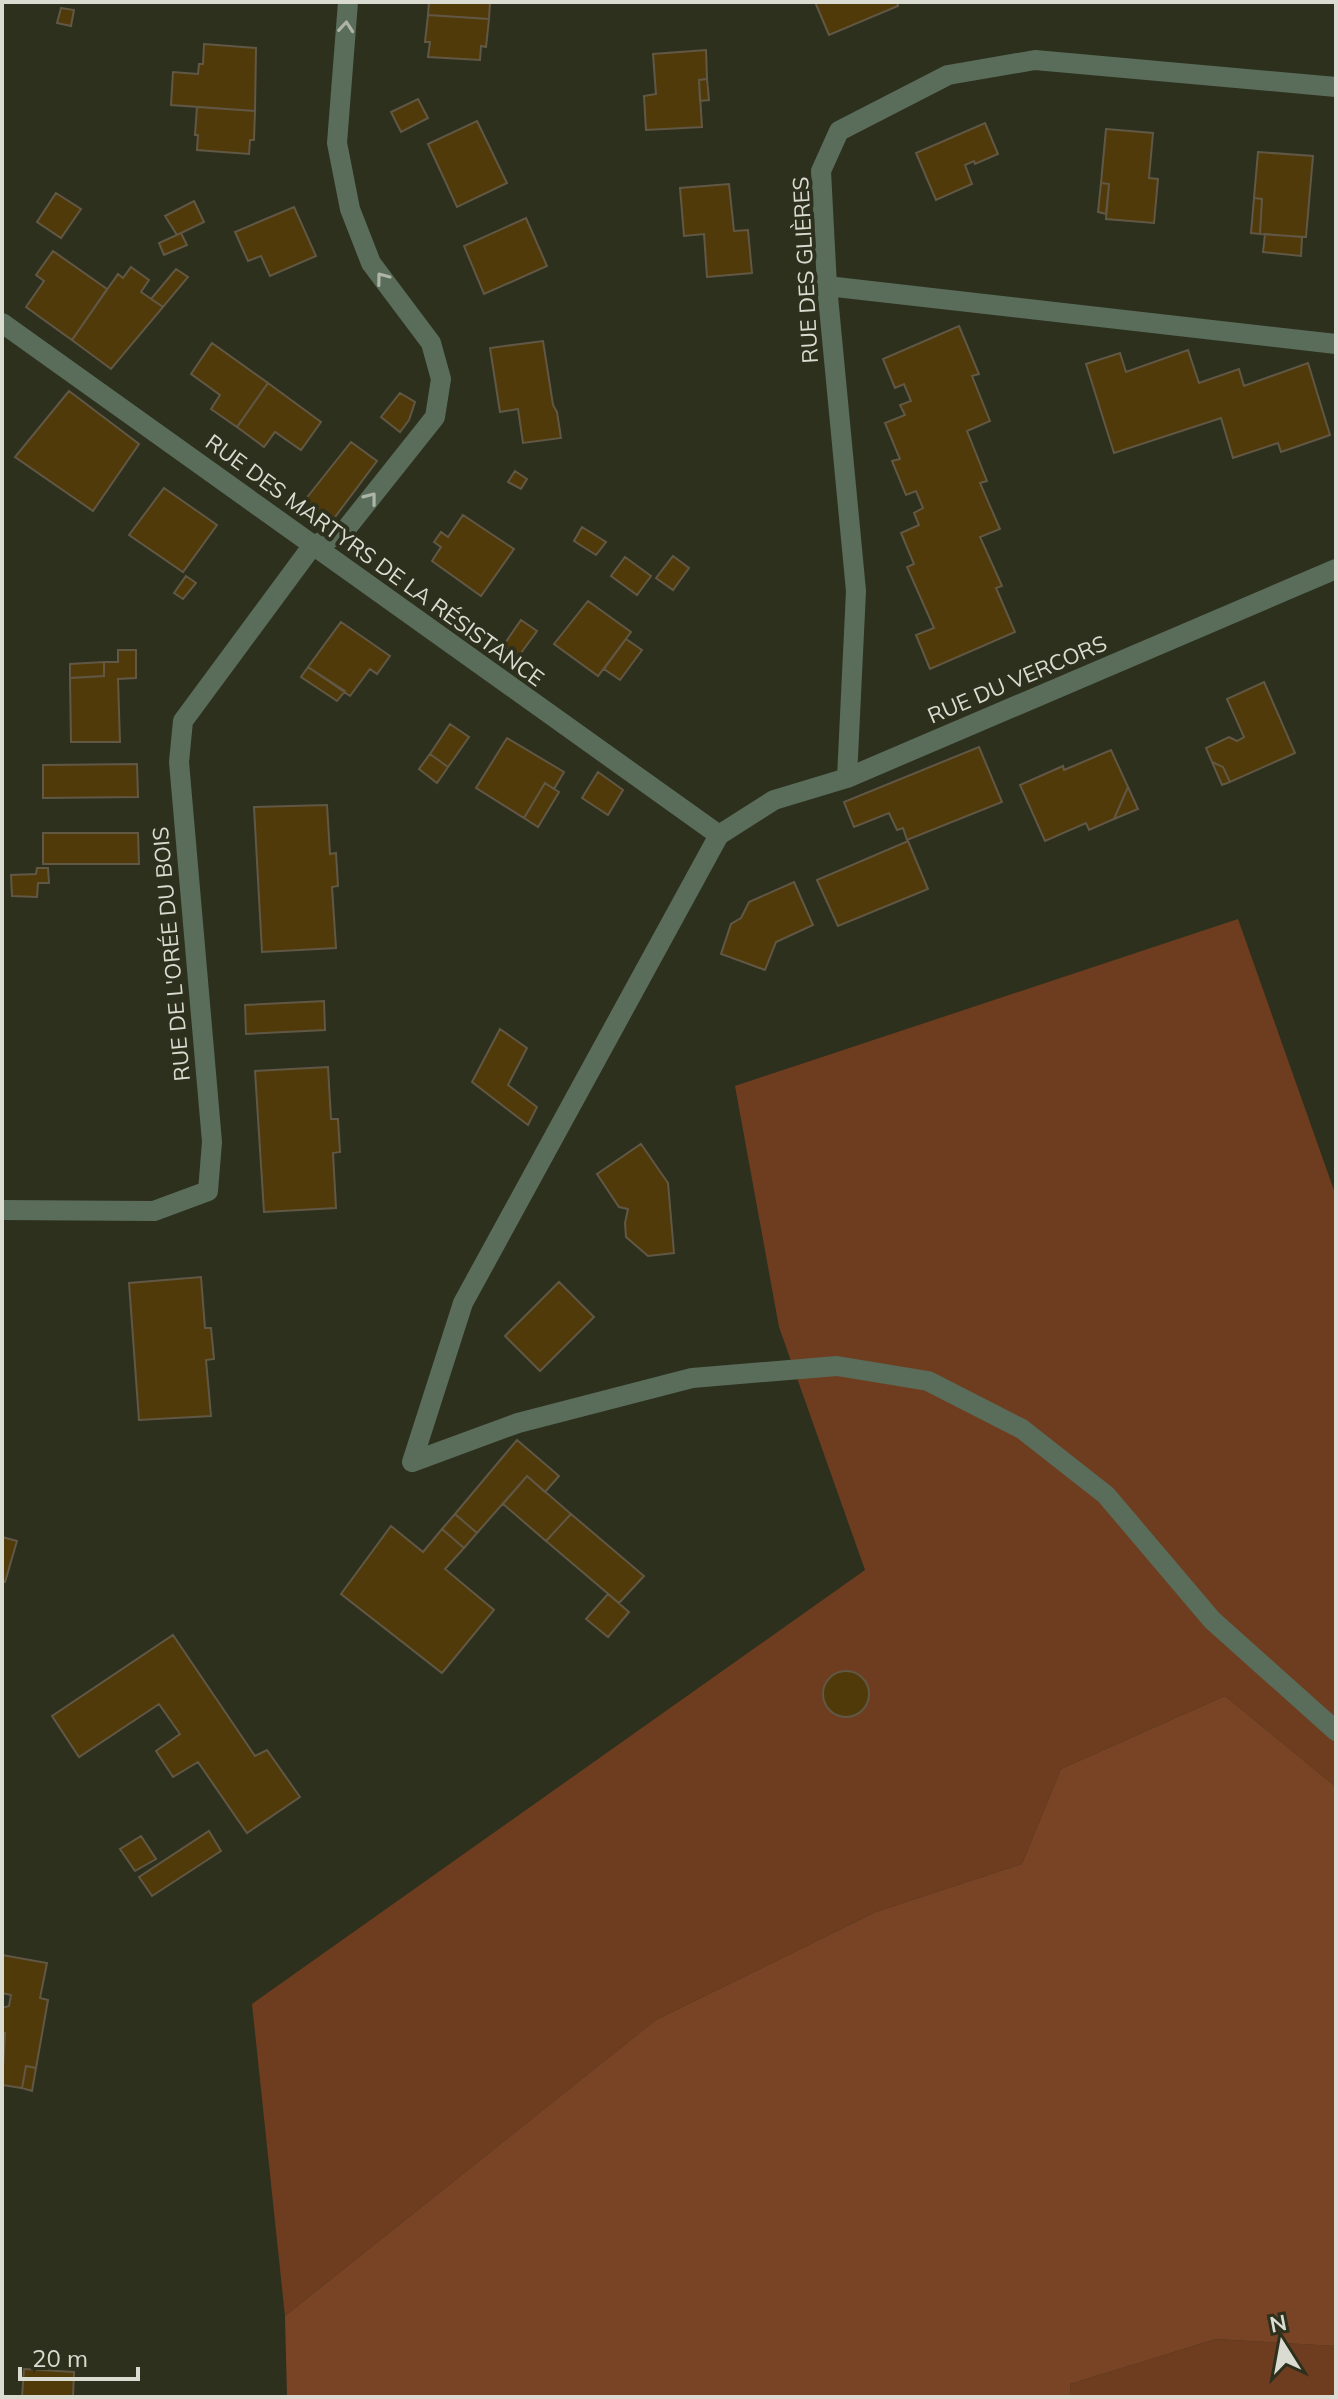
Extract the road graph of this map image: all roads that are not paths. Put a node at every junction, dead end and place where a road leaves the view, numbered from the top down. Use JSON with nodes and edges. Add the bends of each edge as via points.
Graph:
{"nodes":[{"id":1,"x":348,"y":2,"type":"edge"},
{"id":2,"x":1336,"y":87,"type":"edge"},
{"id":3,"x":827,"y":286,"type":"junction"},
{"id":4,"x":2,"y":323,"type":"edge"},
{"id":5,"x":1336,"y":344,"type":"edge"},
{"id":6,"x":313,"y":545,"type":"junction"},
{"id":7,"x":1336,"y":569,"type":"edge"},
{"id":8,"x":847,"y":778,"type":"junction"},
{"id":9,"x":719,"y":835,"type":"junction"},
{"id":10,"x":2,"y":1210,"type":"edge"},
{"id":11,"x":1336,"y":1731,"type":"edge"}],
"edges":[{"from":6,"to":1,"type":"street","one_way":true,"via":[[342,534],[435,417],[441,379],[431,343],[371,263],[350,209],[337,143]]},
{"from":2,"to":3,"type":"street","name":"RUE DES GLIÈRES","via":[[1035,60],[948,75],[839,131],[821,171]]},
{"from":3,"to":5,"type":"street"},
{"from":3,"to":8,"type":"street","name":"RUE DES GLIÈRES","via":[[856,591]]},
{"from":4,"to":6,"type":"street","name":"RUE DES MARTYRS DE LA RÉSISTANCE"},
{"from":6,"to":9,"type":"street","name":"RUE DES MARTYRS DE LA RÉSISTANCE"},
{"from":6,"to":10,"type":"street","name":"RUE DE L'ORÉE DU BOIS","via":[[183,721],[179,762],[212,1142],[208,1191],[154,1211]]},
{"from":7,"to":8,"type":"street","name":"RUE DU VERCORS"},
{"from":8,"to":9,"type":"street","name":"RUE DU VERCORS","via":[[774,800]]},
{"from":9,"to":11,"type":"street","via":[[463,1303],[412,1462],[518,1423],[692,1378],[837,1366],[928,1381],[1022,1429],[1106,1495],[1212,1620]]}]}
